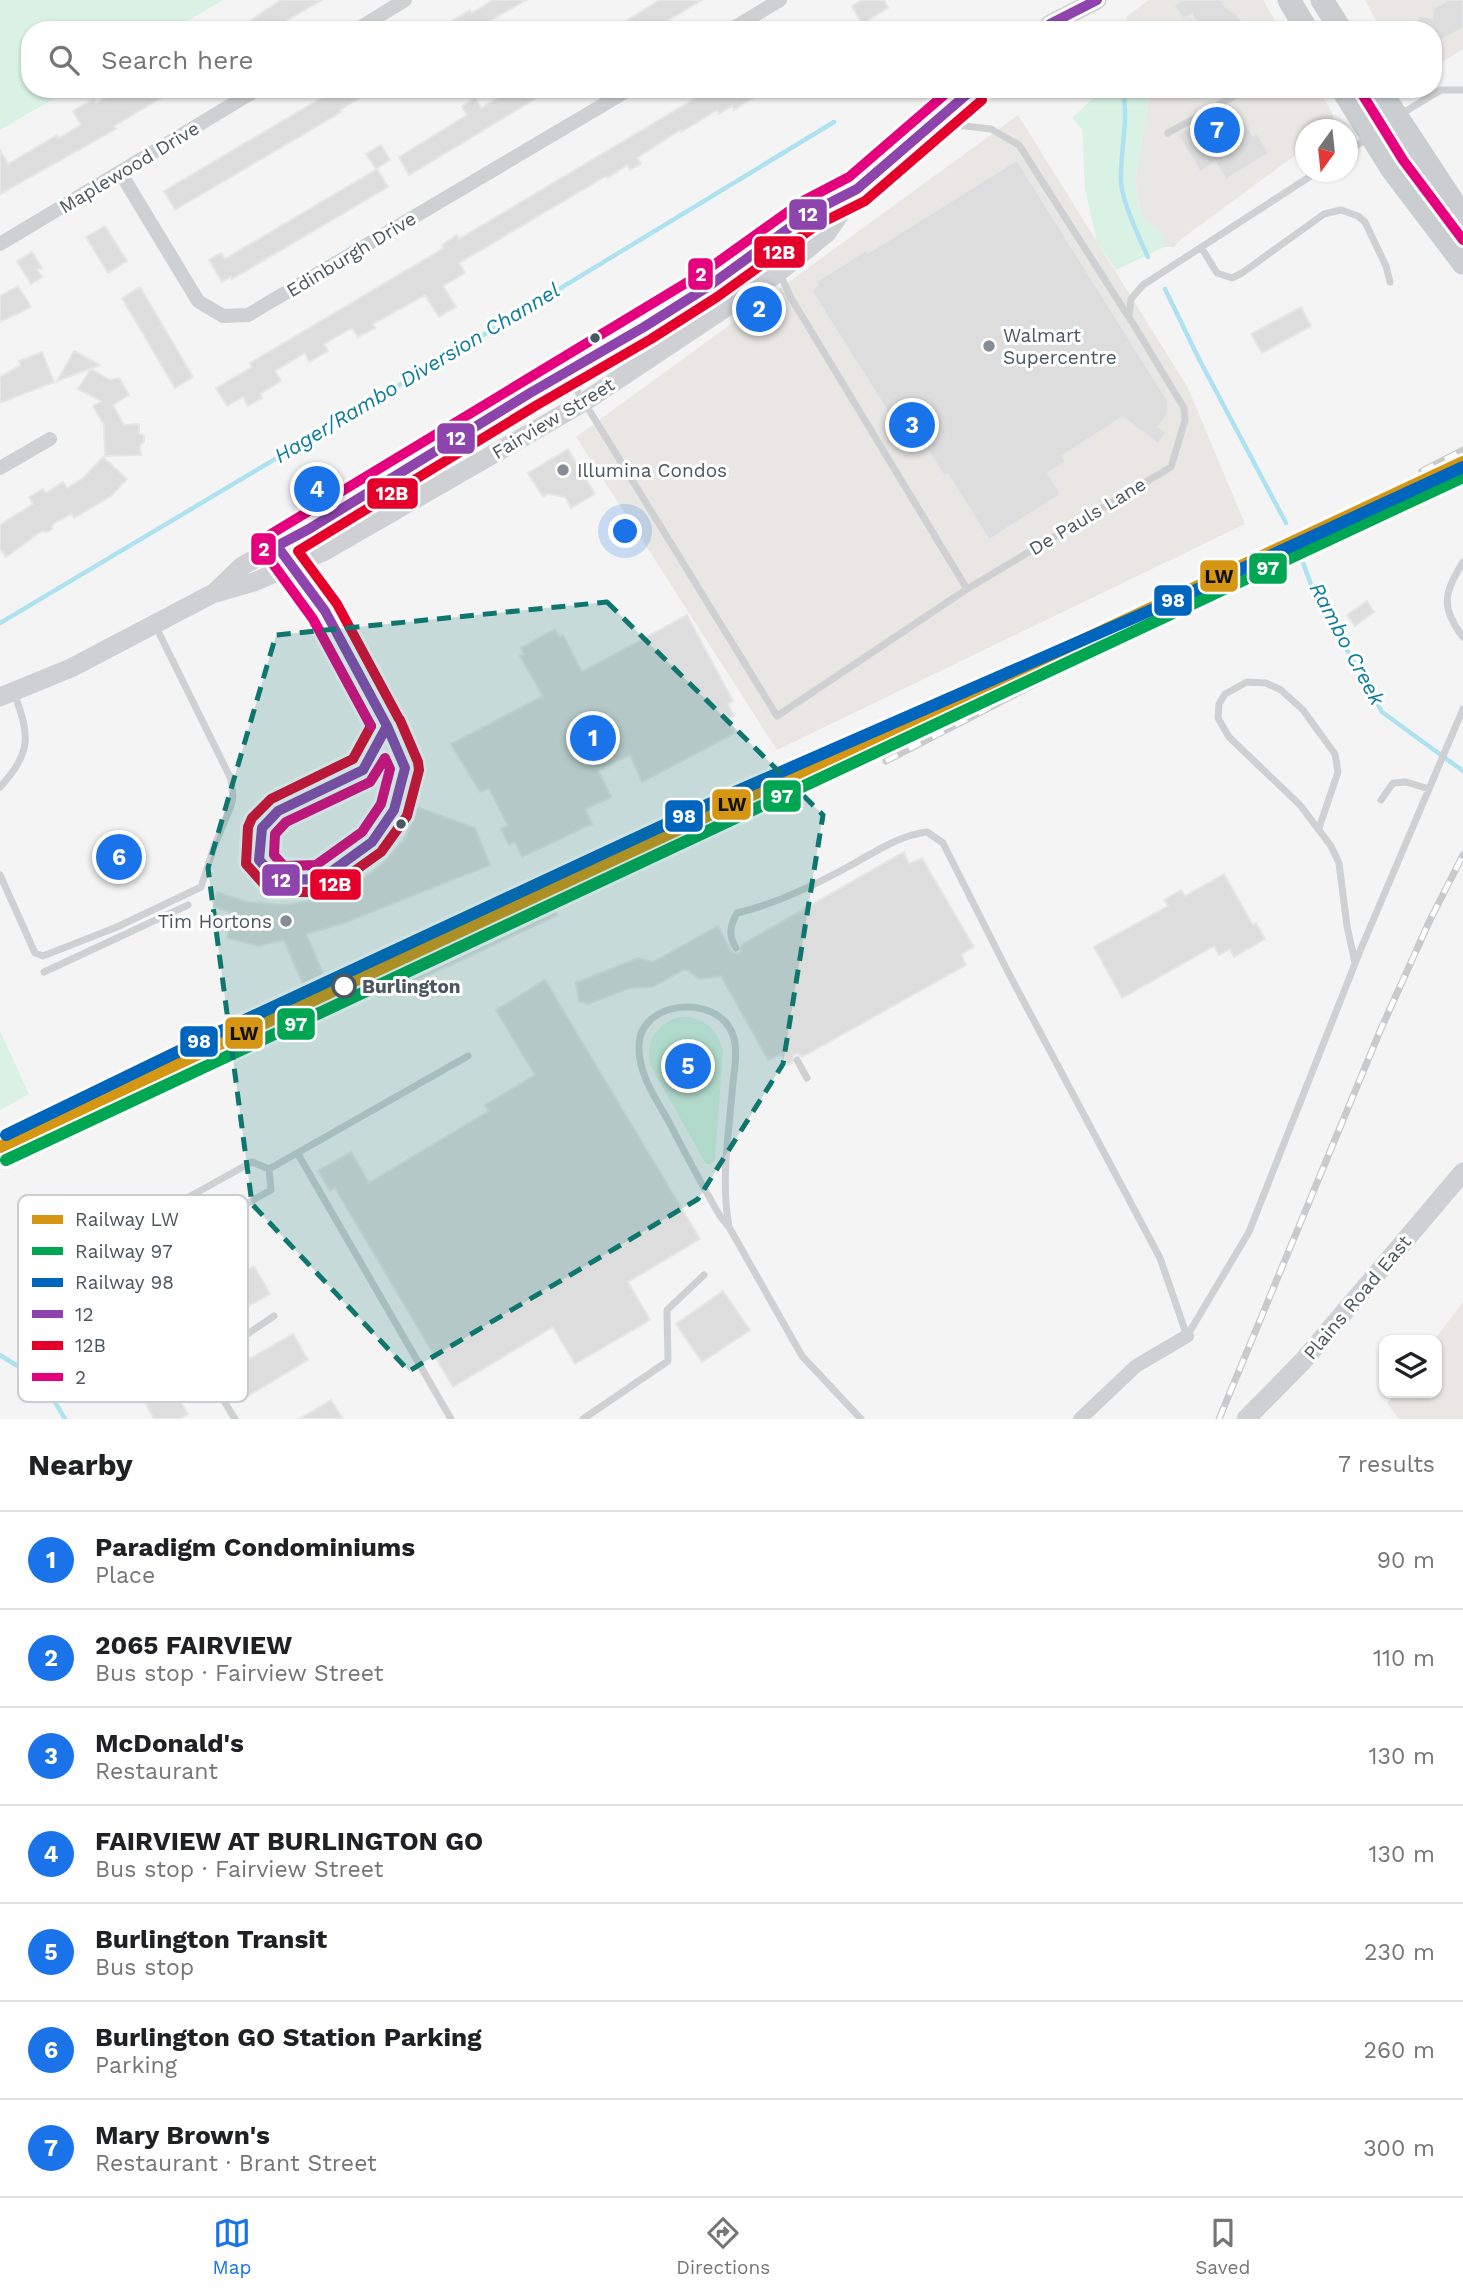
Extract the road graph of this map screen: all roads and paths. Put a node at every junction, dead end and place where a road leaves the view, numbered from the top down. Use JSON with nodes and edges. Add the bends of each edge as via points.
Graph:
{"nodes":[{"id":1,"x":405,"y":0,"type":"edge"},
{"id":2,"x":780,"y":0,"type":"edge"},
{"id":3,"x":1069,"y":0,"type":"edge"},
{"id":4,"x":1097,"y":0,"type":"edge"},
{"id":5,"x":1289,"y":0,"type":"edge"},
{"id":6,"x":1322,"y":0,"type":"edge"},
{"id":7,"x":371,"y":21,"type":"edge"},
{"id":8,"x":745,"y":21,"type":"edge"},
{"id":9,"x":1051,"y":21,"type":"edge"},
{"id":10,"x":1057,"y":21,"type":"edge"},
{"id":11,"x":1302,"y":21,"type":"edge"},
{"id":12,"x":1335,"y":21,"type":"edge"},
{"id":13,"x":1442,"y":90,"type":"edge"},
{"id":14,"x":1463,"y":90,"type":"edge"},
{"id":15,"x":242,"y":98,"type":"edge"},
{"id":16,"x":614,"y":98,"type":"edge"},
{"id":17,"x":963,"y":98,"type":"edge"},
{"id":18,"x":1231,"y":98,"type":"edge"},
{"id":19,"x":1347,"y":98,"type":"edge"},
{"id":20,"x":1384,"y":98,"type":"edge"},
{"id":21,"x":1428,"y":98,"type":"edge"},
{"id":22,"x":1396,"y":117,"type":"junction"},
{"id":23,"x":935,"y":122,"type":"junction"},
{"id":24,"x":1168,"y":133,"type":"dead end"},
{"id":25,"x":1370,"y":136,"type":"junction"},
{"id":26,"x":1358,"y":145,"type":"edge"},
{"id":27,"x":120,"y":172,"type":"junction"},
{"id":28,"x":1302,"y":182,"type":"edge"},
{"id":29,"x":857,"y":189,"type":"junction"},
{"id":30,"x":1463,"y":217,"type":"edge"},
{"id":31,"x":0,"y":244,"type":"edge"},
{"id":32,"x":1201,"y":247,"type":"junction"},
{"id":33,"x":1463,"y":263,"type":"edge"},
{"id":34,"x":779,"y":272,"type":"junction"},
{"id":35,"x":1390,"y":282,"type":"dead end"},
{"id":36,"x":1129,"y":317,"type":"junction"},
{"id":37,"x":566,"y":373,"type":"junction"},
{"id":38,"x":584,"y":402,"type":"junction"},
{"id":39,"x":50,"y":439,"type":"dead end"},
{"id":40,"x":0,"y":468,"type":"edge"},
{"id":41,"x":277,"y":546,"type":"junction"},
{"id":42,"x":1463,"y":562,"type":"edge"},
{"id":43,"x":292,"y":565,"type":"junction"},
{"id":44,"x":967,"y":589,"type":"junction"},
{"id":45,"x":212,"y":594,"type":"junction"},
{"id":46,"x":155,"y":625,"type":"junction"},
{"id":47,"x":1463,"y":636,"type":"edge"},
{"id":48,"x":7,"y":694,"type":"edge"},
{"id":49,"x":1463,"y":709,"type":"edge"},
{"id":50,"x":387,"y":726,"type":"junction"},
{"id":51,"x":0,"y":787,"type":"edge"},
{"id":52,"x":1429,"y":789,"type":"junction"},
{"id":53,"x":1381,"y":800,"type":"dead end"},
{"id":54,"x":1319,"y":828,"type":"junction"},
{"id":55,"x":0,"y":876,"type":"edge"},
{"id":56,"x":188,"y":905,"type":"dead end"},
{"id":57,"x":736,"y":947,"type":"dead end"},
{"id":58,"x":1355,"y":963,"type":"junction"},
{"id":59,"x":44,"y":972,"type":"dead end"},
{"id":60,"x":468,"y":1056,"type":"dead end"},
{"id":61,"x":797,"y":1060,"type":"dead end"},
{"id":62,"x":807,"y":1078,"type":"dead end"},
{"id":63,"x":298,"y":1154,"type":"junction"},
{"id":64,"x":269,"y":1169,"type":"junction"},
{"id":65,"x":1463,"y":1172,"type":"edge"},
{"id":66,"x":192,"y":1195,"type":"edge"},
{"id":67,"x":248,"y":1203,"type":"edge"},
{"id":68,"x":729,"y":1227,"type":"junction"},
{"id":69,"x":704,"y":1275,"type":"dead end"},
{"id":70,"x":274,"y":1316,"type":"dead end"},
{"id":71,"x":248,"y":1334,"type":"edge"},
{"id":72,"x":1187,"y":1336,"type":"junction"},
{"id":73,"x":225,"y":1402,"type":"edge"},
{"id":74,"x":235,"y":1419,"type":"edge"},
{"id":75,"x":451,"y":1419,"type":"edge"},
{"id":76,"x":583,"y":1419,"type":"edge"},
{"id":77,"x":861,"y":1419,"type":"edge"},
{"id":78,"x":1080,"y":1419,"type":"edge"},
{"id":79,"x":1246,"y":1419,"type":"edge"}],
"edges":[{"from":1,"to":7,"type":"street"},
{"from":2,"to":8,"type":"street"},
{"from":3,"to":9,"type":"main road"},
{"from":4,"to":10,"type":"main road"},
{"from":5,"to":11,"type":"main road"},
{"from":6,"to":12,"type":"main road"},
{"from":13,"to":14,"type":"lane"},
{"from":15,"to":27,"type":"street","name":"Maplewood Drive"},
{"from":16,"to":27,"type":"street","name":"Edinburgh Drive","via":[[247,315],[223,316],[198,301]]},
{"from":17,"to":23,"type":"main road","name":"Fairview Street"},
{"from":18,"to":24,"type":"lane"},
{"from":19,"to":25,"type":"main road"},
{"from":20,"to":22,"type":"main road"},
{"from":21,"to":22,"type":"lane"},
{"from":22,"to":25,"type":"lane"},
{"from":22,"to":30,"type":"main road"},
{"from":23,"to":29,"type":"main road","name":"Fairview Street"},
{"from":23,"to":36,"type":"lane","name":"De Pauls Lane","via":[[991,129],[1019,145]]},
{"from":25,"to":26,"type":"lane"},
{"from":25,"to":33,"type":"main road"},
{"from":27,"to":31,"type":"street","name":"Maplewood Drive"},
{"from":28,"to":32,"type":"lane"},
{"from":29,"to":34,"type":"main road","name":"Fairview Street","via":[[827,233]]},
{"from":29,"to":37,"type":"main road","name":"Fairview Street","via":[[810,214],[709,286]]},
{"from":32,"to":35,"type":"lane","via":[[1217,273],[1227,278],[1238,276],[1324,214],[1341,210],[1365,222]]},
{"from":32,"to":36,"type":"lane","via":[[1136,291]]},
{"from":34,"to":38,"type":"main road","name":"Fairview Street"},
{"from":34,"to":44,"type":"lane"},
{"from":36,"to":44,"type":"lane","name":"De Pauls Lane","via":[[1184,408],[1185,420],[1171,467]]},
{"from":37,"to":38,"type":"lane"},
{"from":37,"to":41,"type":"main road","name":"Fairview Street"},
{"from":38,"to":43,"type":"main road","name":"Fairview Street","via":[[323,552]]},
{"from":38,"to":44,"type":"lane","name":"De Pauls Lane","via":[[777,716]]},
{"from":39,"to":40,"type":"street"},
{"from":41,"to":43,"type":"lane"},
{"from":41,"to":45,"type":"main road","name":"Fairview Street","via":[[242,566]]},
{"from":42,"to":47,"type":"lane","via":[[1447,598],[1450,619]]},
{"from":43,"to":45,"type":"main road","name":"Fairview Street"},
{"from":43,"to":50,"type":"lane","via":[[325,611]]},
{"from":45,"to":46,"type":"main road","name":"Fairview Street"},
{"from":46,"to":48,"type":"main road","name":"Fairview Street"},
{"from":46,"to":55,"type":"lane","via":[[231,779],[231,806],[201,887],[43,956],[35,953]]},
{"from":48,"to":51,"type":"lane","via":[[24,722],[26,745],[18,766]]},
{"from":49,"to":52,"type":"lane"},
{"from":50,"to":50,"type":"lane","via":[[363,770],[278,811],[262,828],[259,860],[278,880],[321,879],[372,842],[394,810],[405,768]]},
{"from":52,"to":53,"type":"lane","via":[[1393,783]]},
{"from":52,"to":58,"type":"lane"},
{"from":54,"to":54,"type":"lane","via":[[1229,737],[1218,718],[1225,694],[1247,682],[1266,683],[1281,691],[1303,710],[1335,754],[1338,772]]},
{"from":54,"to":58,"type":"lane","via":[[1339,863]]},
{"from":56,"to":59,"type":"lane"},
{"from":57,"to":72,"type":"lane","via":[[730,925],[737,913],[828,877],[909,834],[927,832],[943,843],[1160,1258]]},
{"from":58,"to":72,"type":"lane","via":[[1249,1232]]},
{"from":60,"to":63,"type":"lane"},
{"from":61,"to":62,"type":"lane"},
{"from":63,"to":64,"type":"lane"},
{"from":63,"to":75,"type":"lane"},
{"from":64,"to":66,"type":"lane","via":[[252,1162]]},
{"from":64,"to":67,"type":"lane","via":[[271,1190]]},
{"from":65,"to":79,"type":"main road","name":"Plains Road East","via":[[1303,1361]]},
{"from":68,"to":68,"type":"lane","via":[[724,1182],[733,1036],[712,1012],[673,1008],[645,1027],[639,1038],[641,1065],[692,1167]]},
{"from":68,"to":77,"type":"lane","via":[[802,1356]]},
{"from":69,"to":76,"type":"lane","via":[[667,1310],[668,1361]]},
{"from":70,"to":71,"type":"lane"},
{"from":72,"to":78,"type":"street","via":[[1136,1366]]},
{"from":73,"to":74,"type":"lane"}]}
